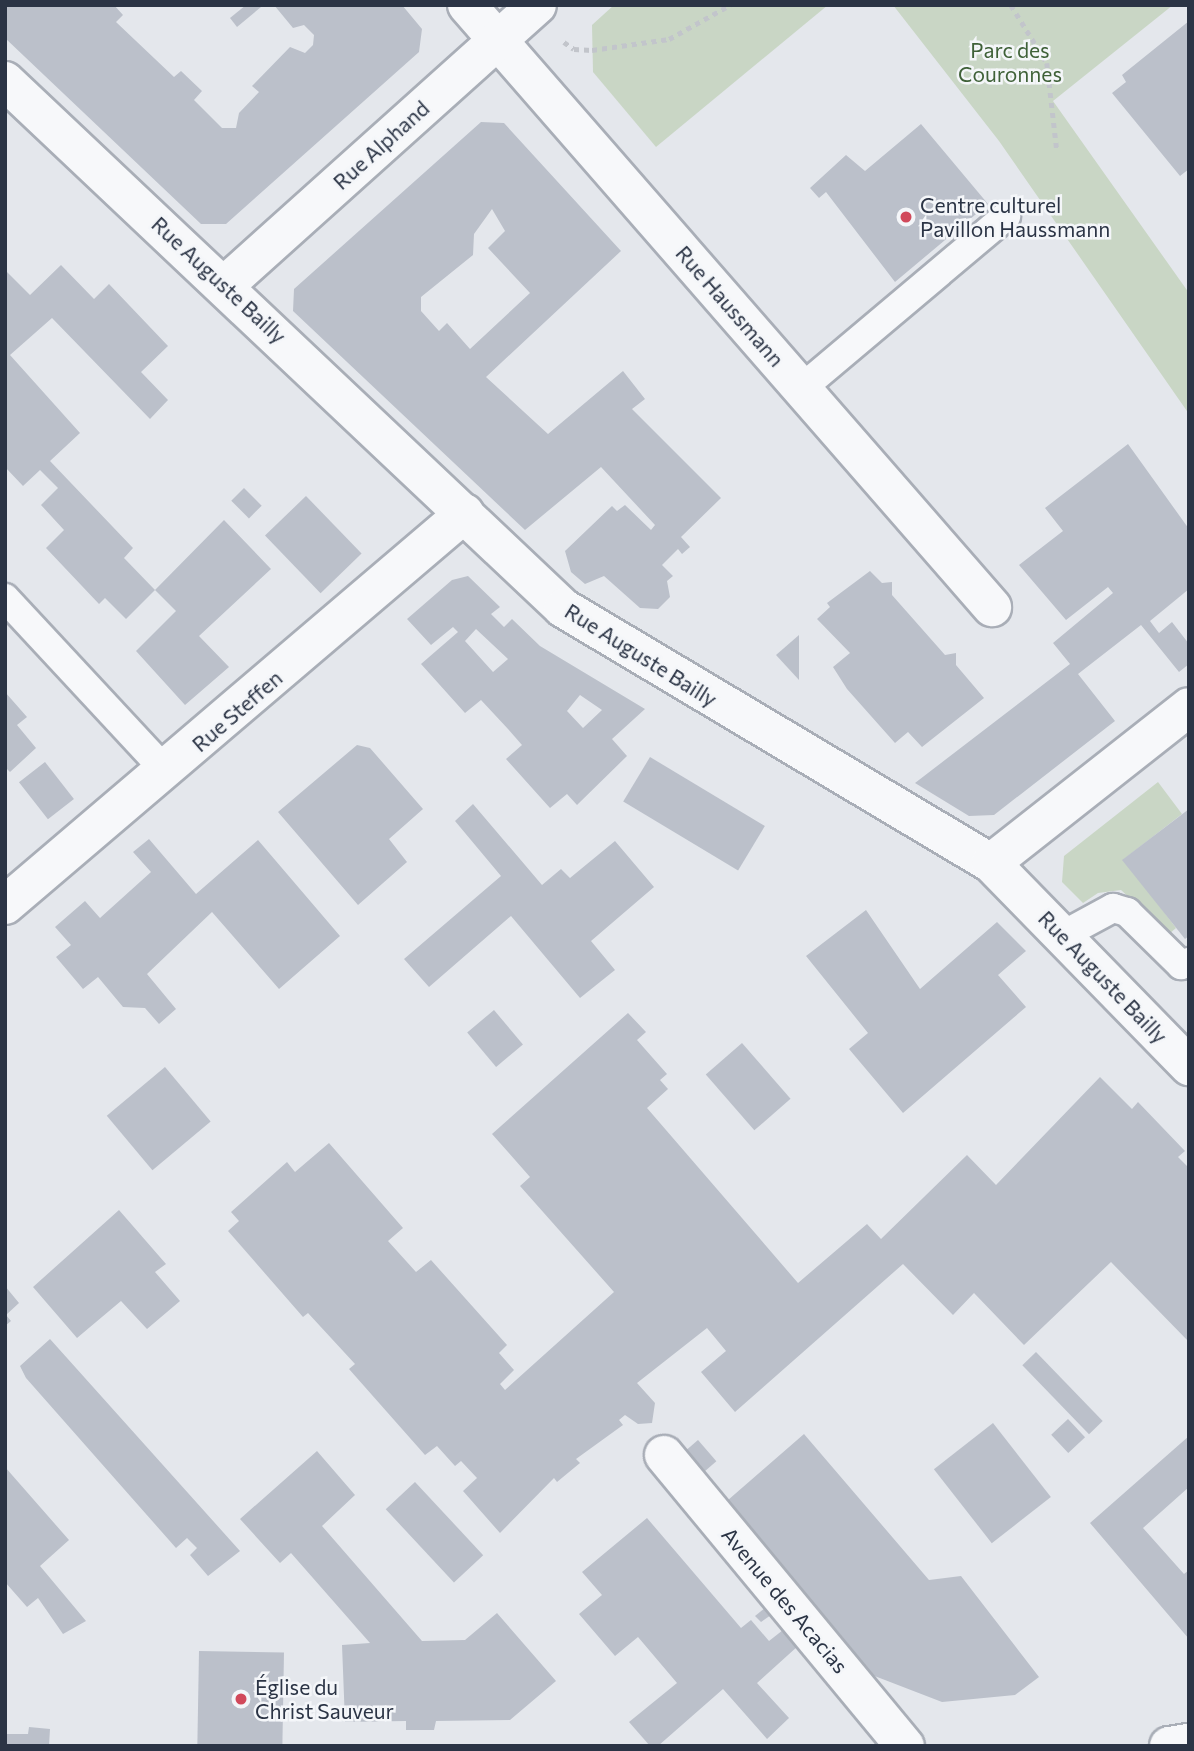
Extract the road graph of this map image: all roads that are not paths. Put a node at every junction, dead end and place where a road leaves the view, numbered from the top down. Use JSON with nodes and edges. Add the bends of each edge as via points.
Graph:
{"nodes":[{"id":1,"x":467,"y":5,"type":"edge"},
{"id":2,"x":545,"y":19,"type":"edge"},
{"id":3,"x":498,"y":40,"type":"junction"},
{"id":4,"x":5,"y":81,"type":"edge"},
{"id":5,"x":1006,"y":216,"type":"dead end"},
{"id":6,"x":225,"y":285,"type":"junction"},
{"id":7,"x":802,"y":388,"type":"junction"},
{"id":8,"x":465,"y":513,"type":"junction"},
{"id":9,"x":5,"y":598,"type":"edge"},
{"id":10,"x":992,"y":607,"type":"dead end"},
{"id":11,"x":1189,"y":707,"type":"edge"},
{"id":12,"x":166,"y":771,"type":"junction"},
{"id":13,"x":991,"y":863,"type":"junction"},
{"id":14,"x":5,"y":905,"type":"edge"},
{"id":15,"x":1063,"y":935,"type":"junction"},
{"id":16,"x":1189,"y":962,"type":"edge"},
{"id":17,"x":1189,"y":1066,"type":"edge"},
{"id":18,"x":664,"y":1455,"type":"dead end"},
{"id":19,"x":1189,"y":1743,"type":"edge"},
{"id":20,"x":905,"y":1746,"type":"edge"},
{"id":21,"x":1169,"y":1746,"type":"edge"}],
"edges":[{"from":1,"to":3,"type":"street","name":"Rue Haussmann"},
{"from":2,"to":3,"type":"street","name":"Rue Alphand"},
{"from":3,"to":6,"type":"street","name":"Rue Alphand"},
{"from":3,"to":7,"type":"street","name":"Rue Haussmann"},
{"from":4,"to":6,"type":"street","name":"Rue Auguste Bailly"},
{"from":5,"to":7,"type":"lane"},
{"from":6,"to":8,"type":"street","name":"Rue Auguste Bailly"},
{"from":7,"to":10,"type":"street","name":"Rue Haussmann"},
{"from":8,"to":12,"type":"street","name":"Rue Steffen"},
{"from":8,"to":13,"type":"street","name":"Rue Auguste Bailly","via":[[563,608]]},
{"from":9,"to":12,"type":"lane"},
{"from":11,"to":13,"type":"street"},
{"from":12,"to":14,"type":"street","name":"Rue Steffen"},
{"from":13,"to":15,"type":"street","name":"Rue Auguste Bailly"},
{"from":15,"to":16,"type":"lane","via":[[1113,908],[1127,912],[1181,965]]},
{"from":15,"to":17,"type":"street","name":"Rue Auguste Bailly"},
{"from":18,"to":20,"type":"street","name":"Avenue des Acacias"},
{"from":19,"to":21,"type":"street"}]}
